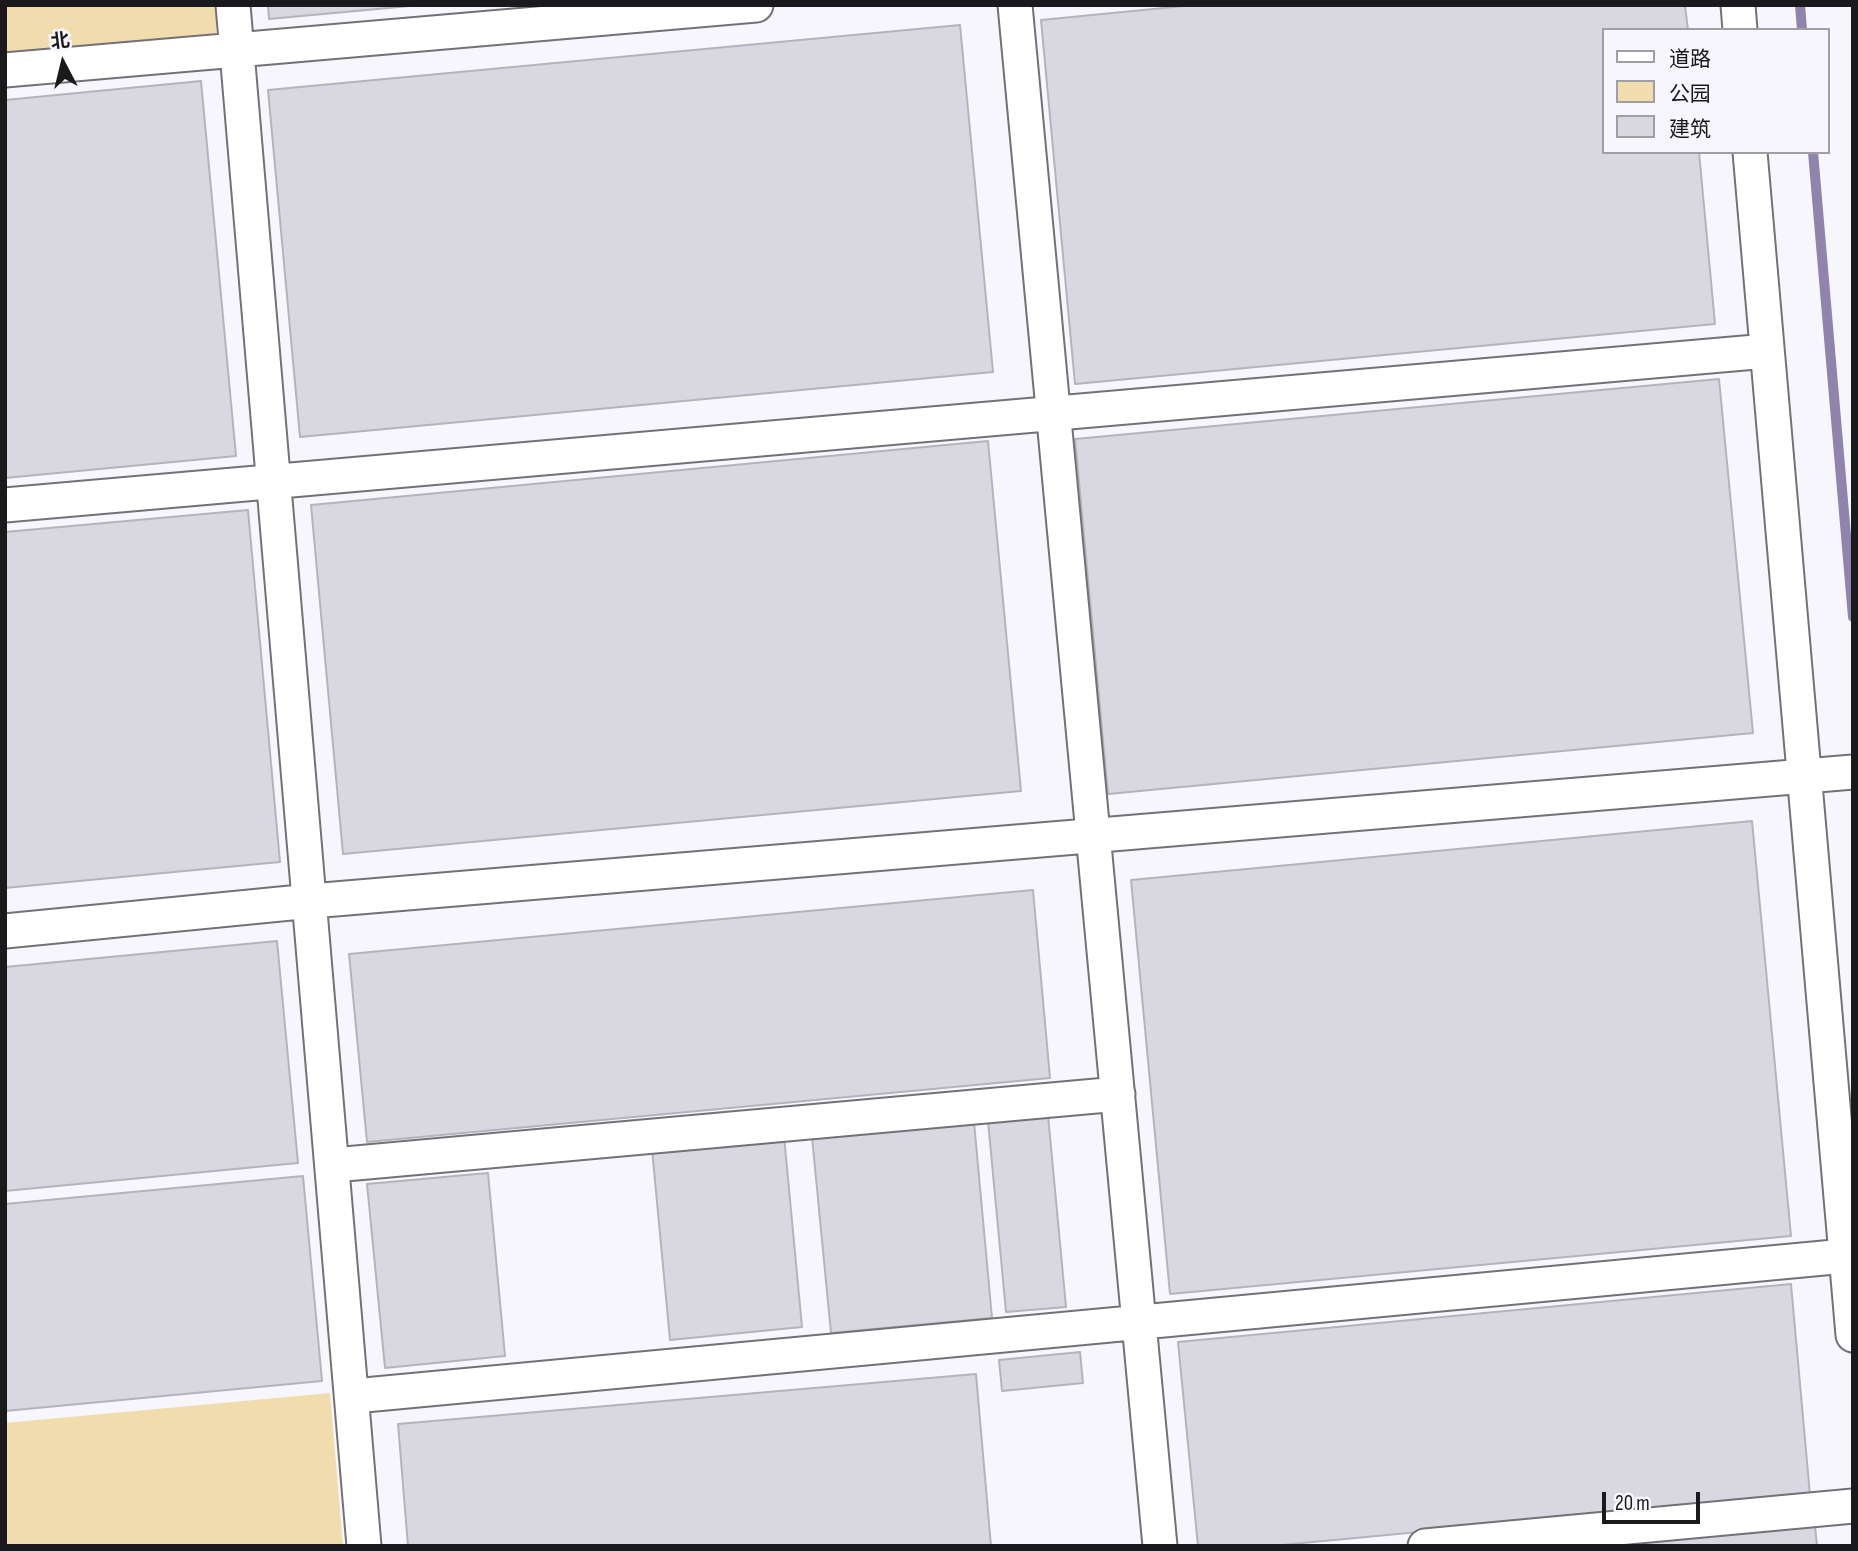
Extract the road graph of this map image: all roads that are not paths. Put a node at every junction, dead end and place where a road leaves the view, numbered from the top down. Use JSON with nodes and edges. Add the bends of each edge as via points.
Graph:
{"nodes":[{"id":1,"x":233,"y":5,"type":"edge"},
{"id":2,"x":756,"y":5,"type":"edge"},
{"id":3,"x":1015,"y":5,"type":"edge"},
{"id":4,"x":1738,"y":5,"type":"edge"},
{"id":5,"x":1740,"y":28,"type":"edge"},
{"id":6,"x":237,"y":49,"type":"junction"},
{"id":7,"x":5,"y":71,"type":"edge"},
{"id":8,"x":1750,"y":154,"type":"edge"},
{"id":9,"x":1767,"y":351,"type":"junction"},
{"id":10,"x":1054,"y":413,"type":"junction"},
{"id":11,"x":274,"y":480,"type":"junction"},
{"id":12,"x":5,"y":505,"type":"edge"},
{"id":13,"x":1851,"y":773,"type":"edge"},
{"id":14,"x":1803,"y":777,"type":"junction"},
{"id":15,"x":1093,"y":836,"type":"junction"},
{"id":16,"x":311,"y":901,"type":"junction"},
{"id":17,"x":5,"y":931,"type":"edge"},
{"id":18,"x":1118,"y":1094,"type":"junction"},
{"id":19,"x":334,"y":1165,"type":"junction"},
{"id":20,"x":1849,"y":1260,"type":"edge"},
{"id":21,"x":1139,"y":1322,"type":"junction"},
{"id":22,"x":1853,"y":1335,"type":"edge"},
{"id":23,"x":354,"y":1396,"type":"junction"},
{"id":24,"x":1853,"y":1506,"type":"edge"},
{"id":25,"x":365,"y":1546,"type":"edge"},
{"id":26,"x":1160,"y":1546,"type":"edge"},
{"id":27,"x":1425,"y":1546,"type":"edge"}],
"edges":[{"from":1,"to":6,"type":"lane"},
{"from":2,"to":6,"type":"lane"},
{"from":3,"to":10,"type":"lane"},
{"from":4,"to":5,"type":"lane"},
{"from":6,"to":7,"type":"lane"},
{"from":6,"to":11,"type":"lane"},
{"from":8,"to":9,"type":"lane"},
{"from":9,"to":10,"type":"lane"},
{"from":9,"to":14,"type":"lane"},
{"from":10,"to":11,"type":"lane"},
{"from":10,"to":15,"type":"lane"},
{"from":11,"to":12,"type":"lane"},
{"from":11,"to":16,"type":"lane"},
{"from":13,"to":14,"type":"lane"},
{"from":14,"to":15,"type":"lane"},
{"from":14,"to":20,"type":"lane"},
{"from":15,"to":16,"type":"lane"},
{"from":15,"to":18,"type":"lane"},
{"from":16,"to":17,"type":"lane"},
{"from":16,"to":19,"type":"lane"},
{"from":18,"to":19,"type":"lane"},
{"from":18,"to":21,"type":"lane"},
{"from":19,"to":23,"type":"lane"},
{"from":20,"to":21,"type":"lane"},
{"from":20,"to":22,"type":"lane"},
{"from":21,"to":23,"type":"lane"},
{"from":21,"to":26,"type":"lane"},
{"from":23,"to":25,"type":"lane"},
{"from":24,"to":27,"type":"lane"}]}
